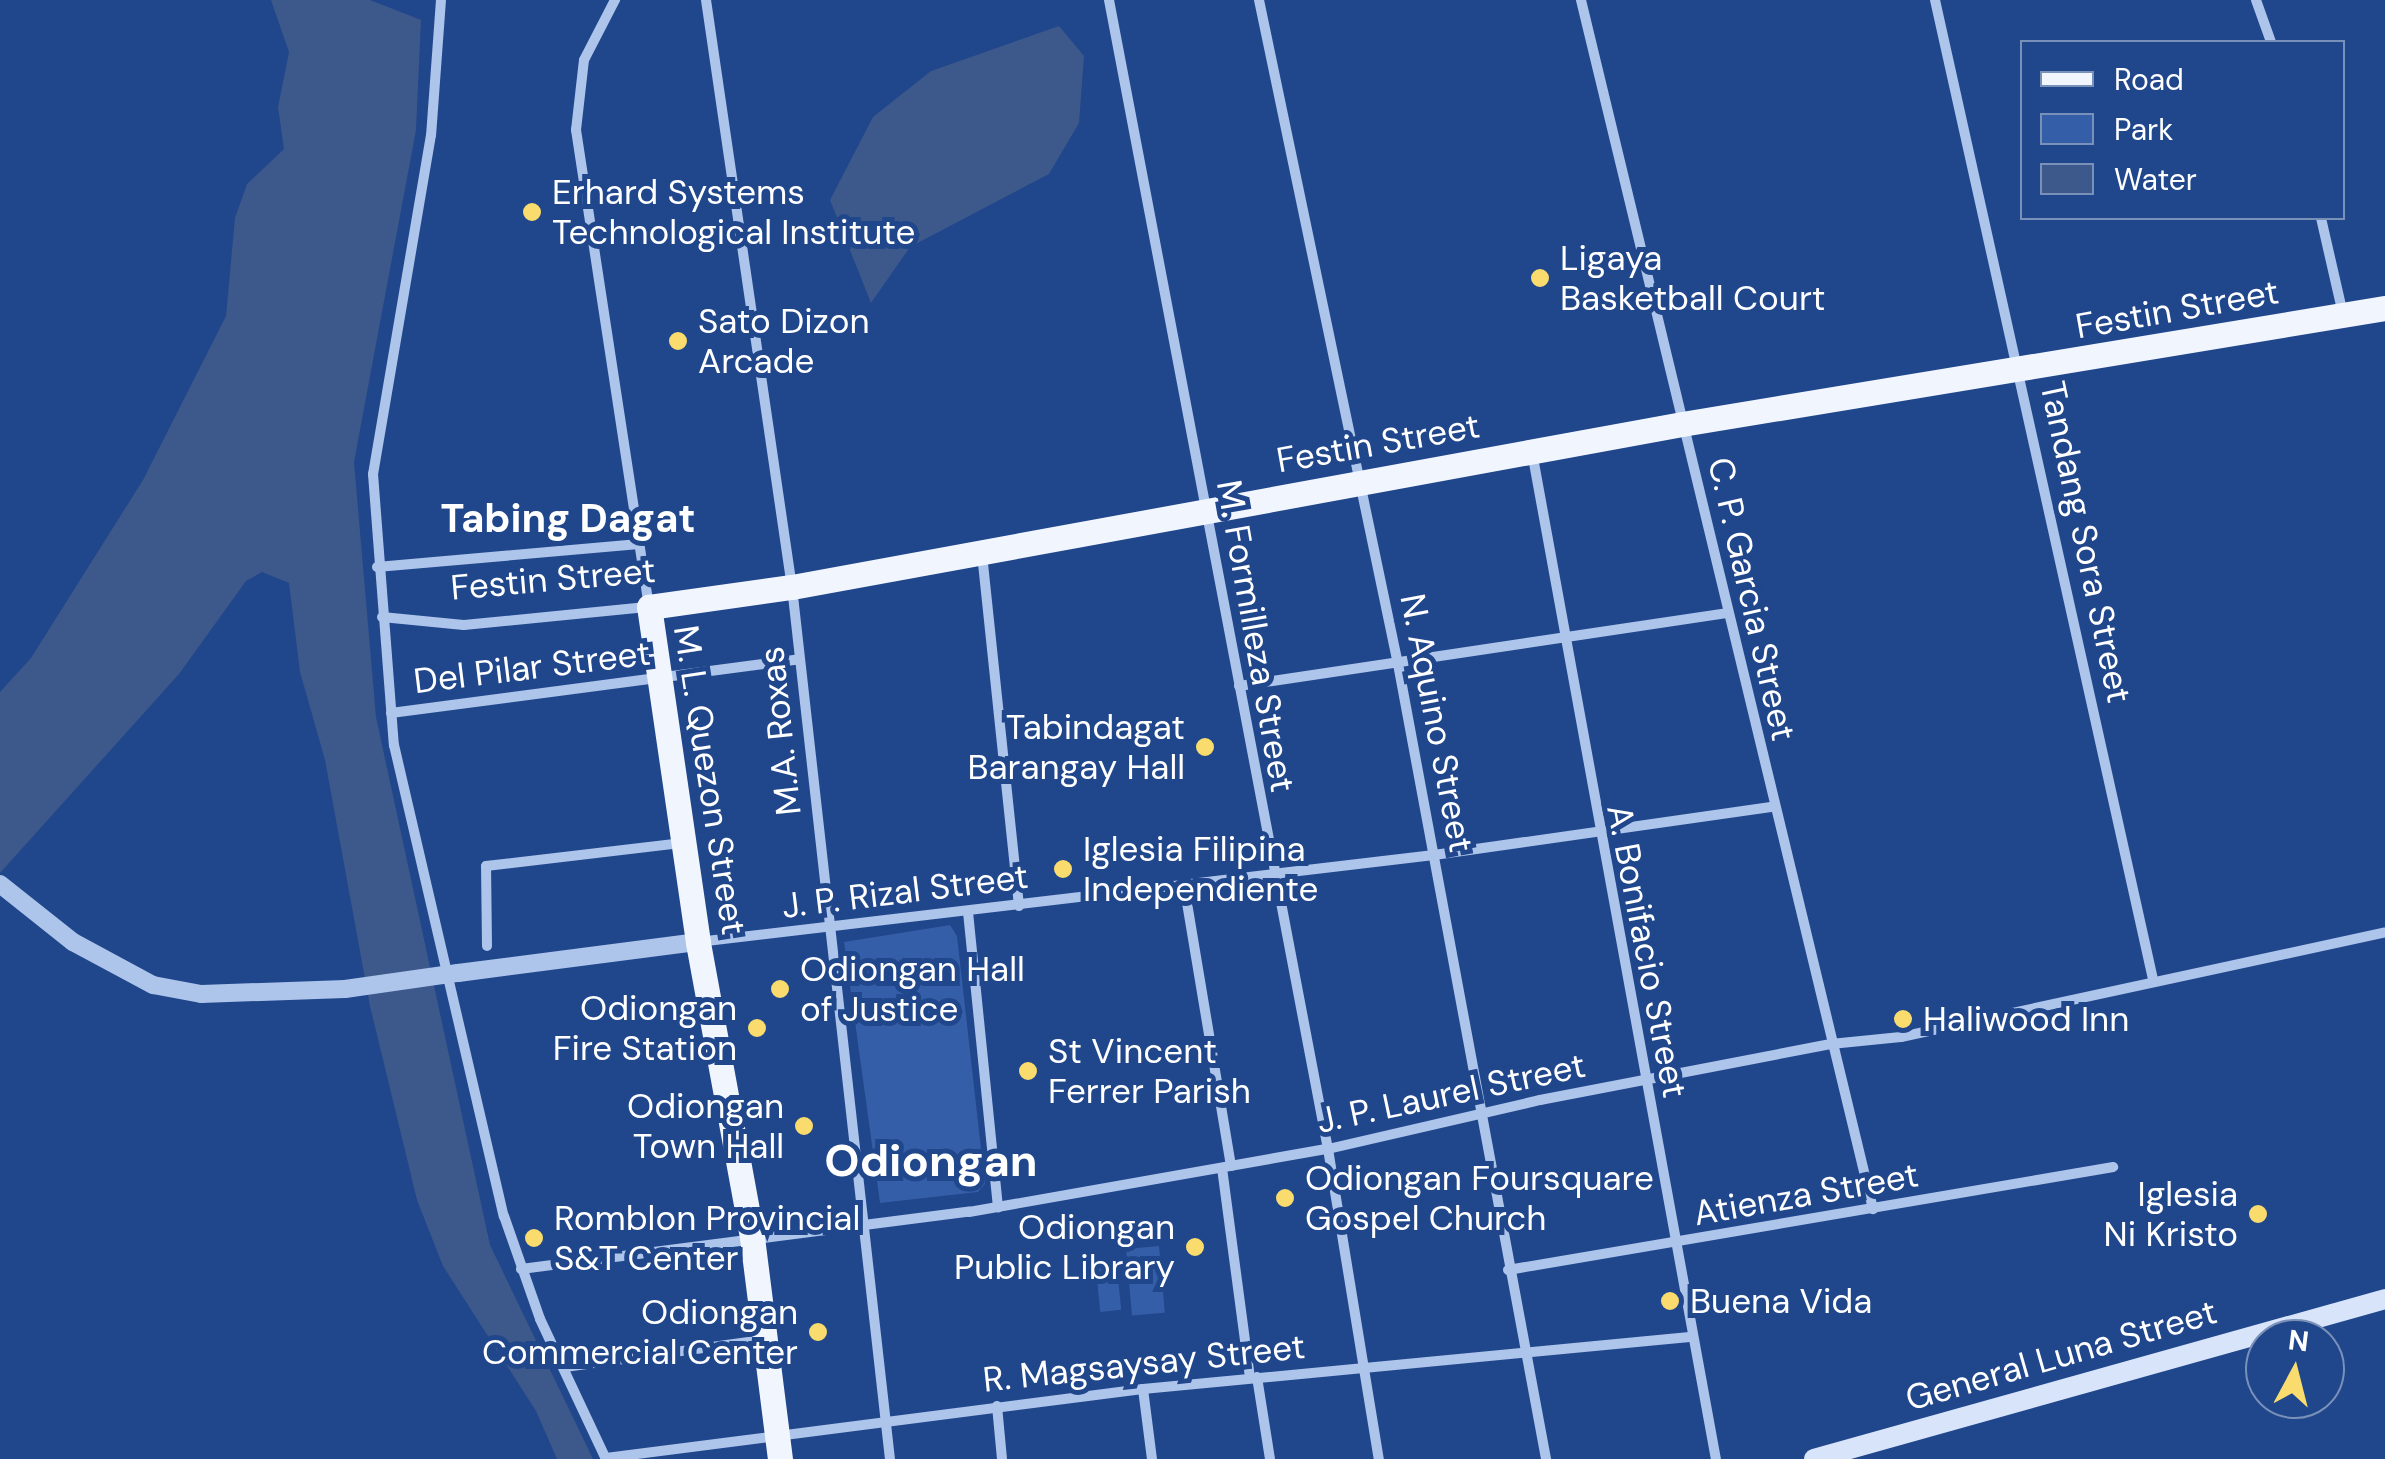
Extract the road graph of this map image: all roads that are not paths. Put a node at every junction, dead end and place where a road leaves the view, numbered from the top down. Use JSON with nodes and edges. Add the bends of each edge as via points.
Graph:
{"nodes":[{"id":1,"x":441,"y":0,"type":"edge"},
{"id":2,"x":616,"y":0,"type":"edge"},
{"id":3,"x":706,"y":0,"type":"edge"},
{"id":4,"x":1108,"y":0,"type":"edge"},
{"id":5,"x":1259,"y":0,"type":"edge"},
{"id":6,"x":1581,"y":0,"type":"edge"},
{"id":7,"x":1935,"y":0,"type":"edge"},
{"id":8,"x":2256,"y":0,"type":"edge"},
{"id":9,"x":2270,"y":40,"type":"edge"},
{"id":10,"x":2321,"y":220,"type":"edge"},
{"id":11,"x":2385,"y":308,"type":"edge"},
{"id":12,"x":2343,"y":316,"type":"junction"},
{"id":13,"x":2021,"y":372,"type":"junction"},
{"id":14,"x":1682,"y":424,"type":"junction"},
{"id":15,"x":1532,"y":452,"type":"junction"},
{"id":16,"x":1362,"y":480,"type":"junction"},
{"id":17,"x":1206,"y":509,"type":"junction"},
{"id":18,"x":639,"y":544,"type":"junction"},
{"id":19,"x":982,"y":553,"type":"junction"},
{"id":20,"x":377,"y":567,"type":"junction"},
{"id":21,"x":792,"y":587,"type":"junction"},
{"id":22,"x":649,"y":607,"type":"junction"},
{"id":23,"x":1728,"y":613,"type":"junction"},
{"id":24,"x":382,"y":617,"type":"junction"},
{"id":25,"x":1562,"y":640,"type":"junction"},
{"id":26,"x":800,"y":660,"type":"junction"},
{"id":27,"x":1398,"y":664,"type":"junction"},
{"id":28,"x":660,"y":678,"type":"junction"},
{"id":29,"x":1239,"y":686,"type":"junction"},
{"id":30,"x":391,"y":713,"type":"junction"},
{"id":31,"x":1772,"y":806,"type":"junction"},
{"id":32,"x":1597,"y":832,"type":"junction"},
{"id":33,"x":683,"y":843,"type":"junction"},
{"id":34,"x":1434,"y":854,"type":"junction"},
{"id":35,"x":1272,"y":874,"type":"junction"},
{"id":36,"x":0,"y":884,"type":"edge"},
{"id":37,"x":1184,"y":885,"type":"junction"},
{"id":38,"x":1019,"y":906,"type":"junction"},
{"id":39,"x":968,"y":912,"type":"junction"},
{"id":40,"x":831,"y":928,"type":"junction"},
{"id":41,"x":2385,"y":932,"type":"edge"},
{"id":42,"x":698,"y":942,"type":"junction"},
{"id":43,"x":487,"y":946,"type":"dead end"},
{"id":44,"x":2153,"y":979,"type":"junction"},
{"id":45,"x":1832,"y":1044,"type":"junction"},
{"id":46,"x":1643,"y":1080,"type":"junction"},
{"id":47,"x":1479,"y":1116,"type":"junction"},
{"id":48,"x":1328,"y":1149,"type":"junction"},
{"id":49,"x":1227,"y":1167,"type":"junction"},
{"id":50,"x":2113,"y":1167,"type":"dead end"},
{"id":51,"x":998,"y":1208,"type":"junction"},
{"id":52,"x":1873,"y":1209,"type":"junction"},
{"id":53,"x":866,"y":1226,"type":"junction"},
{"id":54,"x":752,"y":1237,"type":"junction"},
{"id":55,"x":1675,"y":1245,"type":"junction"},
{"id":56,"x":521,"y":1269,"type":"junction"},
{"id":57,"x":1508,"y":1270,"type":"junction"},
{"id":58,"x":2385,"y":1299,"type":"edge"},
{"id":59,"x":1690,"y":1336,"type":"junction"},
{"id":60,"x":765,"y":1340,"type":"junction"},
{"id":61,"x":1526,"y":1355,"type":"junction"},
{"id":62,"x":565,"y":1367,"type":"junction"},
{"id":63,"x":1365,"y":1368,"type":"junction"},
{"id":64,"x":1254,"y":1377,"type":"junction"},
{"id":65,"x":1143,"y":1388,"type":"junction"},
{"id":66,"x":997,"y":1406,"type":"junction"},
{"id":67,"x":885,"y":1419,"type":"junction"},
{"id":68,"x":776,"y":1431,"type":"junction"},
{"id":69,"x":606,"y":1458,"type":"edge"},
{"id":70,"x":780,"y":1459,"type":"edge"},
{"id":71,"x":890,"y":1459,"type":"edge"},
{"id":72,"x":1002,"y":1459,"type":"edge"},
{"id":73,"x":1152,"y":1459,"type":"edge"},
{"id":74,"x":1270,"y":1459,"type":"edge"},
{"id":75,"x":1379,"y":1459,"type":"edge"},
{"id":76,"x":1546,"y":1459,"type":"edge"},
{"id":77,"x":1716,"y":1459,"type":"edge"},
{"id":78,"x":1814,"y":1459,"type":"edge"}],
"edges":[{"from":1,"to":20,"type":"street","via":[[431,134],[372,474]]},
{"from":2,"to":18,"type":"street","name":"M. L. Quezon Street","via":[[584,60],[576,130]]},
{"from":3,"to":21,"type":"street","name":"M.A. Roxas"},
{"from":4,"to":17,"type":"street","name":"M. Formilleza Street"},
{"from":5,"to":16,"type":"street","name":"N. Aquino Street"},
{"from":6,"to":14,"type":"street","name":"C. P. Garcia Street"},
{"from":7,"to":13,"type":"street","name":"Tandang Sora Street"},
{"from":8,"to":9,"type":"street"},
{"from":10,"to":12,"type":"street"},
{"from":11,"to":12,"type":"main road","name":"Festin Street"},
{"from":12,"to":13,"type":"main road","name":"Festin Street"},
{"from":13,"to":14,"type":"main road","name":"Festin Street"},
{"from":13,"to":44,"type":"street","name":"Tandang Sora Street","via":[[2044,504]]},
{"from":14,"to":15,"type":"main road","name":"Festin Street"},
{"from":14,"to":23,"type":"street","name":"C. P. Garcia Street"},
{"from":15,"to":16,"type":"main road","name":"Festin Street"},
{"from":15,"to":25,"type":"street","name":"A. Bonifacio Street"},
{"from":16,"to":17,"type":"main road","name":"Festin Street"},
{"from":16,"to":27,"type":"street","name":"N. Aquino Street"},
{"from":17,"to":19,"type":"main road","name":"Festin Street"},
{"from":17,"to":29,"type":"street","name":"M. Formilleza Street"},
{"from":18,"to":20,"type":"street"},
{"from":18,"to":22,"type":"street","name":"M. L. Quezon Street"},
{"from":19,"to":21,"type":"main road","name":"Festin Street"},
{"from":19,"to":38,"type":"street"},
{"from":20,"to":24,"type":"street"},
{"from":21,"to":22,"type":"main road","name":"Festin Street"},
{"from":21,"to":26,"type":"street","name":"M.A. Roxas"},
{"from":22,"to":24,"type":"street","name":"Festin Street","via":[[464,625]]},
{"from":22,"to":28,"type":"main road","name":"M. L. Quezon Street"},
{"from":23,"to":25,"type":"street"},
{"from":23,"to":31,"type":"street","name":"C. P. Garcia Street"},
{"from":24,"to":30,"type":"street"},
{"from":25,"to":27,"type":"street"},
{"from":25,"to":32,"type":"street","name":"A. Bonifacio Street"},
{"from":26,"to":28,"type":"street","name":"Del Pilar Street"},
{"from":26,"to":40,"type":"street","name":"M.A. Roxas"},
{"from":27,"to":29,"type":"street"},
{"from":27,"to":34,"type":"street","name":"N. Aquino Street"},
{"from":28,"to":30,"type":"street","name":"Del Pilar Street"},
{"from":28,"to":33,"type":"main road","name":"M. L. Quezon Street"},
{"from":29,"to":35,"type":"street","name":"M. Formilleza Street"},
{"from":30,"to":56,"type":"street","via":[[444,965]]},
{"from":31,"to":32,"type":"street","name":"J. P. Rizal Street"},
{"from":31,"to":45,"type":"street","name":"C. P. Garcia Street"},
{"from":32,"to":34,"type":"street","name":"J. P. Rizal Street"},
{"from":32,"to":46,"type":"street","name":"A. Bonifacio Street"},
{"from":33,"to":42,"type":"main road","name":"M. L. Quezon Street"},
{"from":33,"to":43,"type":"street","via":[[486,866]]},
{"from":34,"to":35,"type":"street","name":"J. P. Rizal Street"},
{"from":34,"to":47,"type":"street","name":"N. Aquino Street"},
{"from":35,"to":37,"type":"street","name":"J. P. Rizal Street"},
{"from":35,"to":48,"type":"street","name":"M. Formilleza Street"},
{"from":36,"to":42,"type":"street","bridge":true,"via":[[106,964],[152,985],[201,994],[345,989]]},
{"from":37,"to":38,"type":"street","name":"J. P. Rizal Street"},
{"from":37,"to":49,"type":"street"},
{"from":38,"to":39,"type":"street","name":"J. P. Rizal Street"},
{"from":39,"to":40,"type":"street","name":"J. P. Rizal Street"},
{"from":39,"to":51,"type":"street"},
{"from":40,"to":42,"type":"street","name":"J. P. Rizal Street"},
{"from":40,"to":53,"type":"street","name":"M.A. Roxas"},
{"from":41,"to":44,"type":"street","name":"J. P. Laurel Street"},
{"from":42,"to":54,"type":"main road","name":"M. L. Quezon Street"},
{"from":44,"to":45,"type":"street","name":"J. P. Laurel Street","via":[[1901,1037]]},
{"from":45,"to":46,"type":"street","name":"J. P. Laurel Street"},
{"from":45,"to":52,"type":"street","name":"C. P. Garcia Street"},
{"from":46,"to":47,"type":"street","name":"J. P. Laurel Street"},
{"from":46,"to":55,"type":"street","name":"A. Bonifacio Street"},
{"from":47,"to":48,"type":"street","name":"J. P. Laurel Street"},
{"from":47,"to":57,"type":"street","name":"N. Aquino Street"},
{"from":48,"to":49,"type":"street","name":"J. P. Laurel Street"},
{"from":48,"to":63,"type":"street","name":"M. Formilleza Street"},
{"from":49,"to":51,"type":"street","name":"J. P. Laurel Street"},
{"from":49,"to":64,"type":"street"},
{"from":50,"to":52,"type":"street","name":"Atienza Street"},
{"from":51,"to":53,"type":"street","name":"J. P. Laurel Street"},
{"from":52,"to":55,"type":"street","name":"Atienza Street"},
{"from":53,"to":54,"type":"street","name":"J. P. Laurel Street"},
{"from":53,"to":67,"type":"street","name":"M.A. Roxas"},
{"from":54,"to":56,"type":"street","name":"J. P. Laurel Street"},
{"from":54,"to":60,"type":"main road","name":"M. L. Quezon Street"},
{"from":55,"to":57,"type":"street","name":"Atienza Street"},
{"from":55,"to":59,"type":"street","name":"A. Bonifacio Street"},
{"from":56,"to":62,"type":"street"},
{"from":57,"to":61,"type":"street","name":"N. Aquino Street"},
{"from":58,"to":78,"type":"main road","name":"General Luna Street"},
{"from":59,"to":61,"type":"street","name":"R. Magsaysay Street"},
{"from":59,"to":77,"type":"street","name":"A. Bonifacio Street"},
{"from":60,"to":62,"type":"street"},
{"from":60,"to":68,"type":"main road","name":"M. L. Quezon Street"},
{"from":61,"to":63,"type":"street","name":"R. Magsaysay Street"},
{"from":61,"to":76,"type":"street","name":"N. Aquino Street"},
{"from":62,"to":69,"type":"street"},
{"from":63,"to":64,"type":"street","name":"R. Magsaysay Street"},
{"from":63,"to":75,"type":"street","name":"M. Formilleza Street"},
{"from":64,"to":65,"type":"street","name":"R. Magsaysay Street"},
{"from":64,"to":74,"type":"street"},
{"from":65,"to":66,"type":"street","name":"R. Magsaysay Street"},
{"from":65,"to":73,"type":"street"},
{"from":66,"to":67,"type":"street","name":"R. Magsaysay Street"},
{"from":66,"to":72,"type":"street"},
{"from":67,"to":68,"type":"street","name":"R. Magsaysay Street"},
{"from":67,"to":71,"type":"street","name":"M.A. Roxas"},
{"from":68,"to":69,"type":"street","name":"R. Magsaysay Street"},
{"from":68,"to":70,"type":"main road","name":"M. L. Quezon Street"}]}
